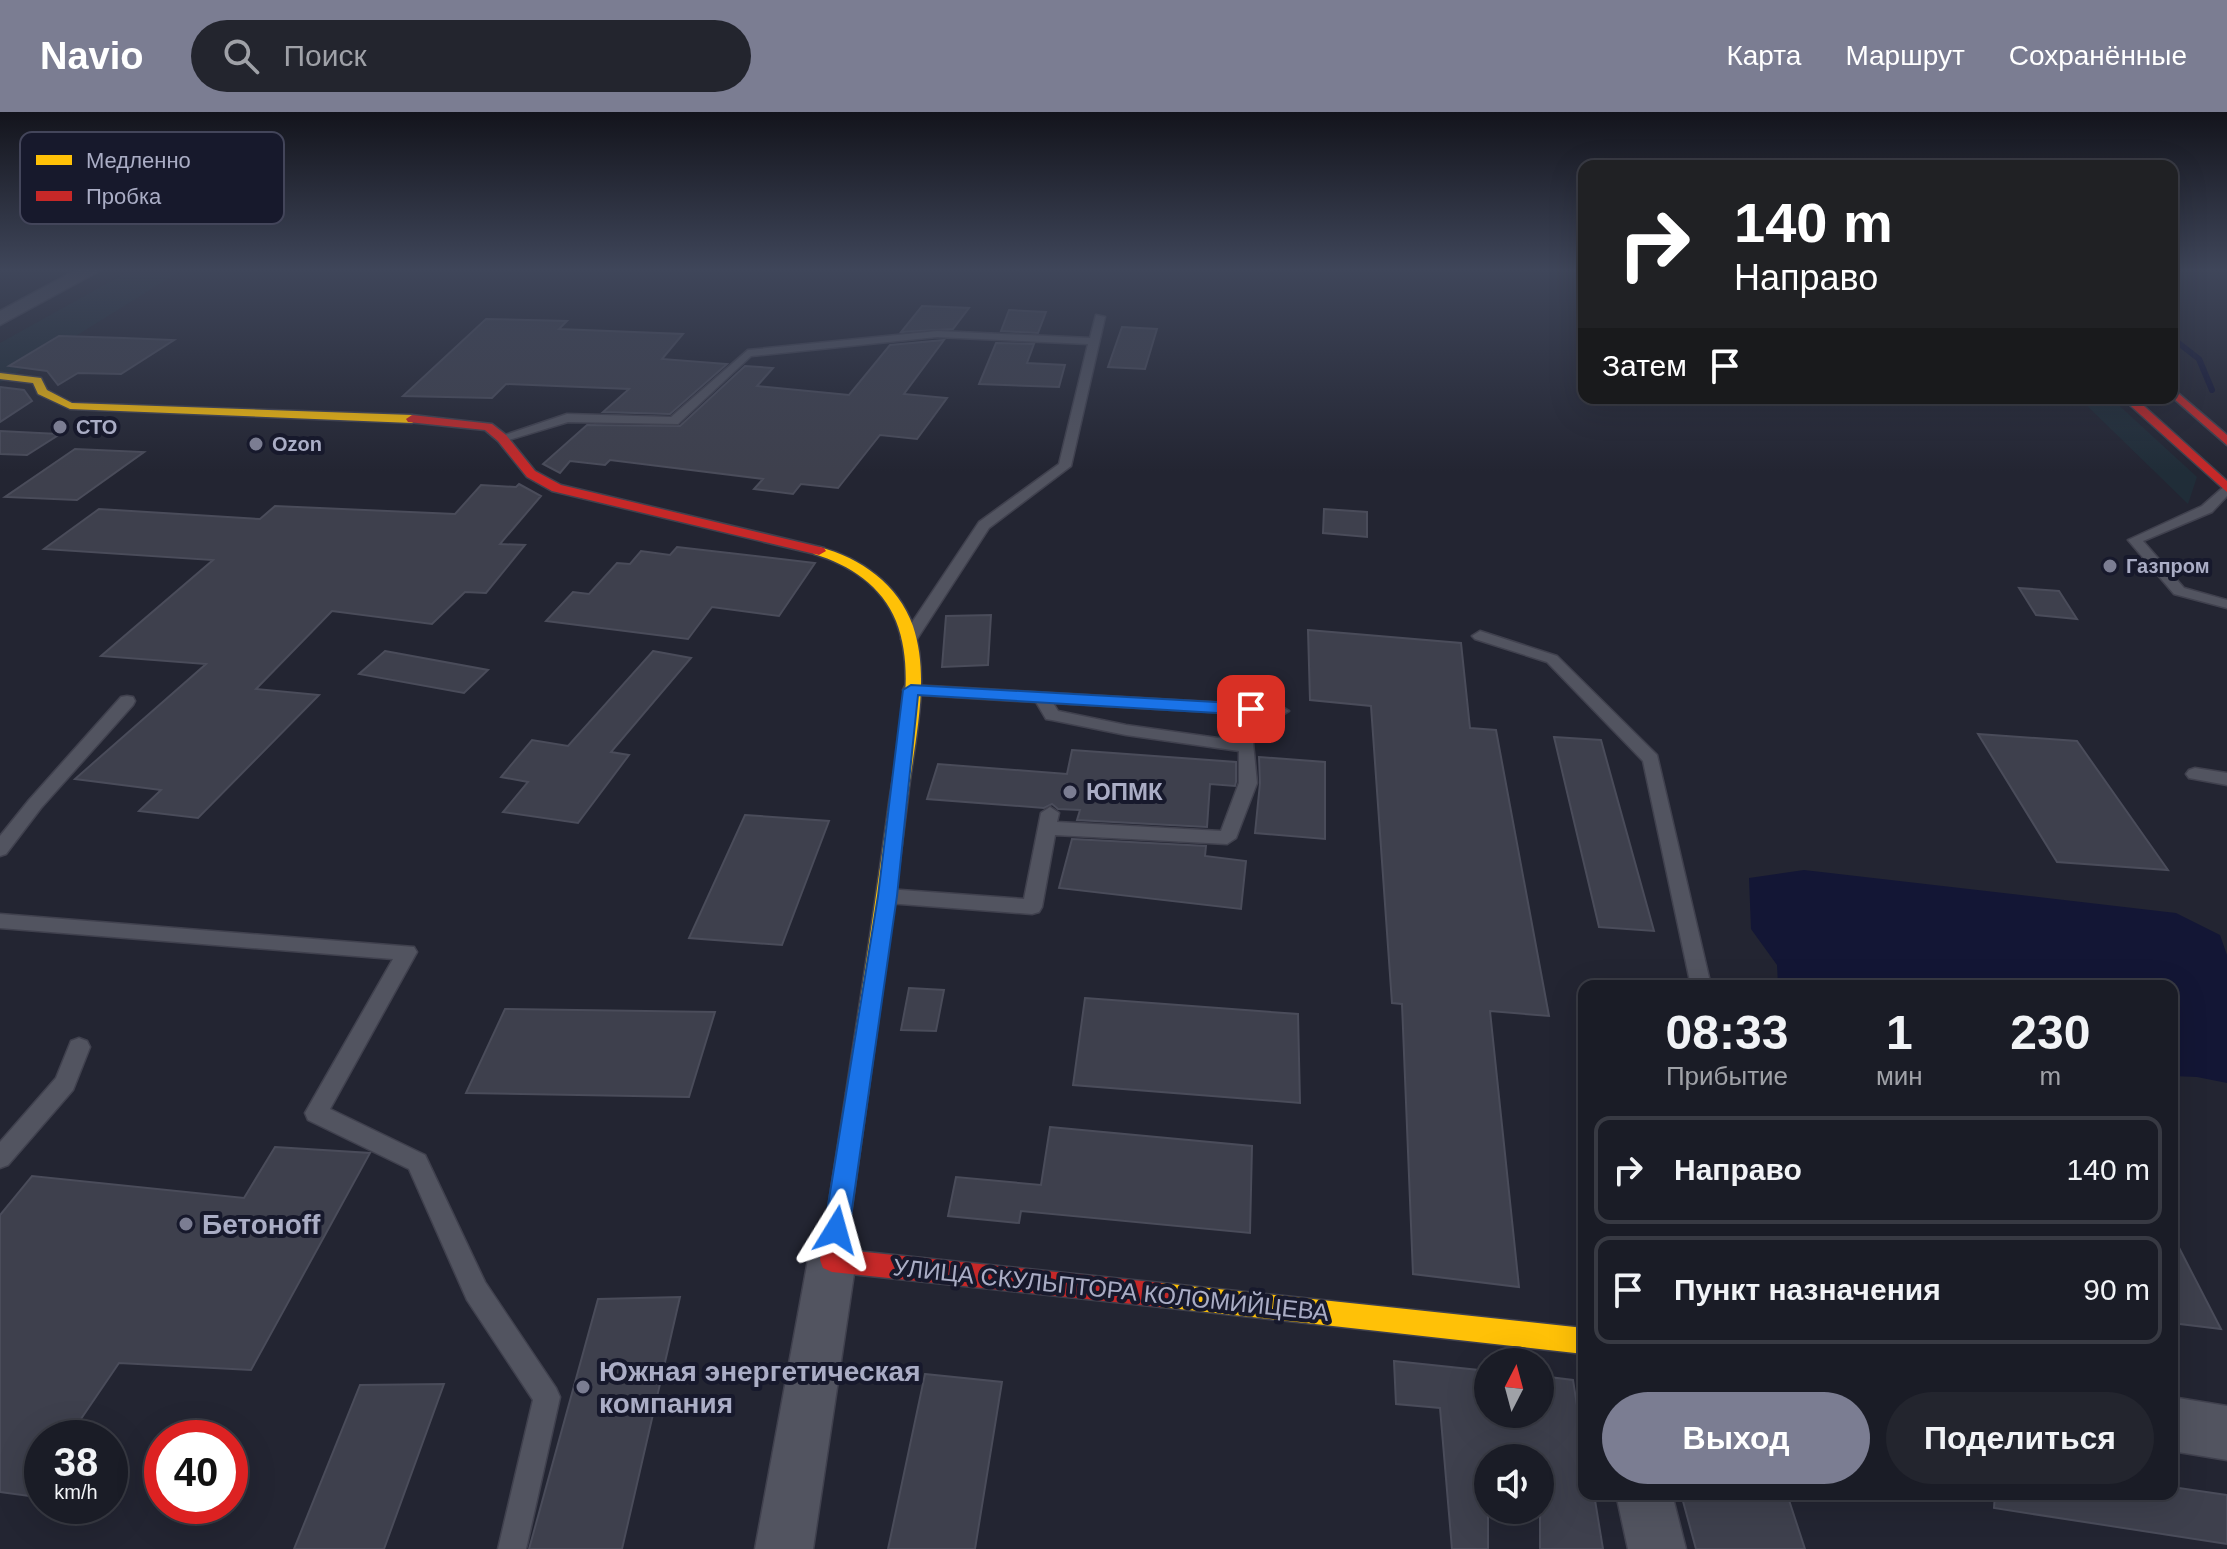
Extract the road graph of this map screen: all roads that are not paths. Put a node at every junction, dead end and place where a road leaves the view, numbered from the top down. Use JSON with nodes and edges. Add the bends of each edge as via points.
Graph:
{"nodes":[{"id":1,"x":907,"y":337,"type":"edge"},
{"id":2,"x":1006,"y":337,"type":"edge"},
{"id":3,"x":1095,"y":337,"type":"edge"},
{"id":4,"x":1094,"y":341,"type":"junction"},
{"id":5,"x":0,"y":376,"type":"edge"},
{"id":6,"x":2178,"y":396,"type":"edge"},
{"id":7,"x":2135,"y":404,"type":"edge"},
{"id":8,"x":502,"y":438,"type":"junction"},
{"id":9,"x":2227,"y":441,"type":"edge"},
{"id":10,"x":2227,"y":488,"type":"edge"},
{"id":11,"x":2227,"y":604,"type":"edge"},
{"id":12,"x":1480,"y":636,"type":"dead end"},
{"id":13,"x":909,"y":639,"type":"junction"},
{"id":14,"x":911,"y":690,"type":"junction"},
{"id":15,"x":1041,"y":697,"type":"junction"},
{"id":16,"x":127,"y":701,"type":"dead end"},
{"id":17,"x":1281,"y":711,"type":"dead end"},
{"id":18,"x":2195,"y":774,"type":"dead end"},
{"id":19,"x":2227,"y":779,"type":"edge"},
{"id":20,"x":0,"y":849,"type":"edge"},
{"id":21,"x":887,"y":896,"type":"junction"},
{"id":22,"x":0,"y":921,"type":"edge"},
{"id":23,"x":1700,"y":980,"type":"edge"},
{"id":24,"x":79,"y":1047,"type":"dead end"},
{"id":25,"x":0,"y":1158,"type":"edge"},
{"id":26,"x":832,"y":1260,"type":"junction"},
{"id":27,"x":1578,"y":1340,"type":"edge"},
{"id":28,"x":2178,"y":1425,"type":"edge"},
{"id":29,"x":2227,"y":1433,"type":"edge"},
{"id":30,"x":1645,"y":1500,"type":"edge"},
{"id":31,"x":512,"y":1549,"type":"edge"},
{"id":32,"x":784,"y":1549,"type":"edge"},
{"id":33,"x":1657,"y":1549,"type":"edge"}],
"edges":[{"from":1,"to":8,"type":"lane","via":[[748,353],[674,421],[567,418]]},
{"from":2,"to":4,"type":"lane"},
{"from":3,"to":4,"type":"lane"},
{"from":4,"to":13,"type":"lane","via":[[1065,466],[984,525]]},
{"from":5,"to":8,"type":"street","via":[[37,380],[42,392],[70,406],[440,420],[488,427]]},
{"from":6,"to":9,"type":"street"},
{"from":7,"to":10,"type":"street"},
{"from":8,"to":13,"type":"street","via":[[531,474],[557,488],[841,556],[890,593]]},
{"from":10,"to":11,"type":"lane","via":[[2207,509],[2135,540],[2179,591]]},
{"from":12,"to":23,"type":"lane","via":[[1552,659],[1651,759]]},
{"from":13,"to":14,"type":"street"},
{"from":14,"to":15,"type":"lane"},
{"from":14,"to":21,"type":"street"},
{"from":15,"to":17,"type":"lane"},
{"from":15,"to":21,"type":"lane","via":[[1052,715],[1247,747],[1248,783],[1227,838],[1048,820],[1032,907]]},
{"from":16,"to":20,"type":"lane"},
{"from":18,"to":19,"type":"lane"},
{"from":21,"to":26,"type":"street"},
{"from":22,"to":31,"type":"lane","via":[[407,952],[316,1113],[417,1162],[476,1291],[547,1397]]},
{"from":24,"to":25,"type":"lane","via":[[65,1083]]},
{"from":26,"to":27,"type":"street","name":"УЛИЦА СКУЛЬПТОРА КОЛОМИЙЦЕВА"},
{"from":26,"to":32,"type":"street"},
{"from":28,"to":29,"type":"street"},
{"from":30,"to":33,"type":"street"}]}
